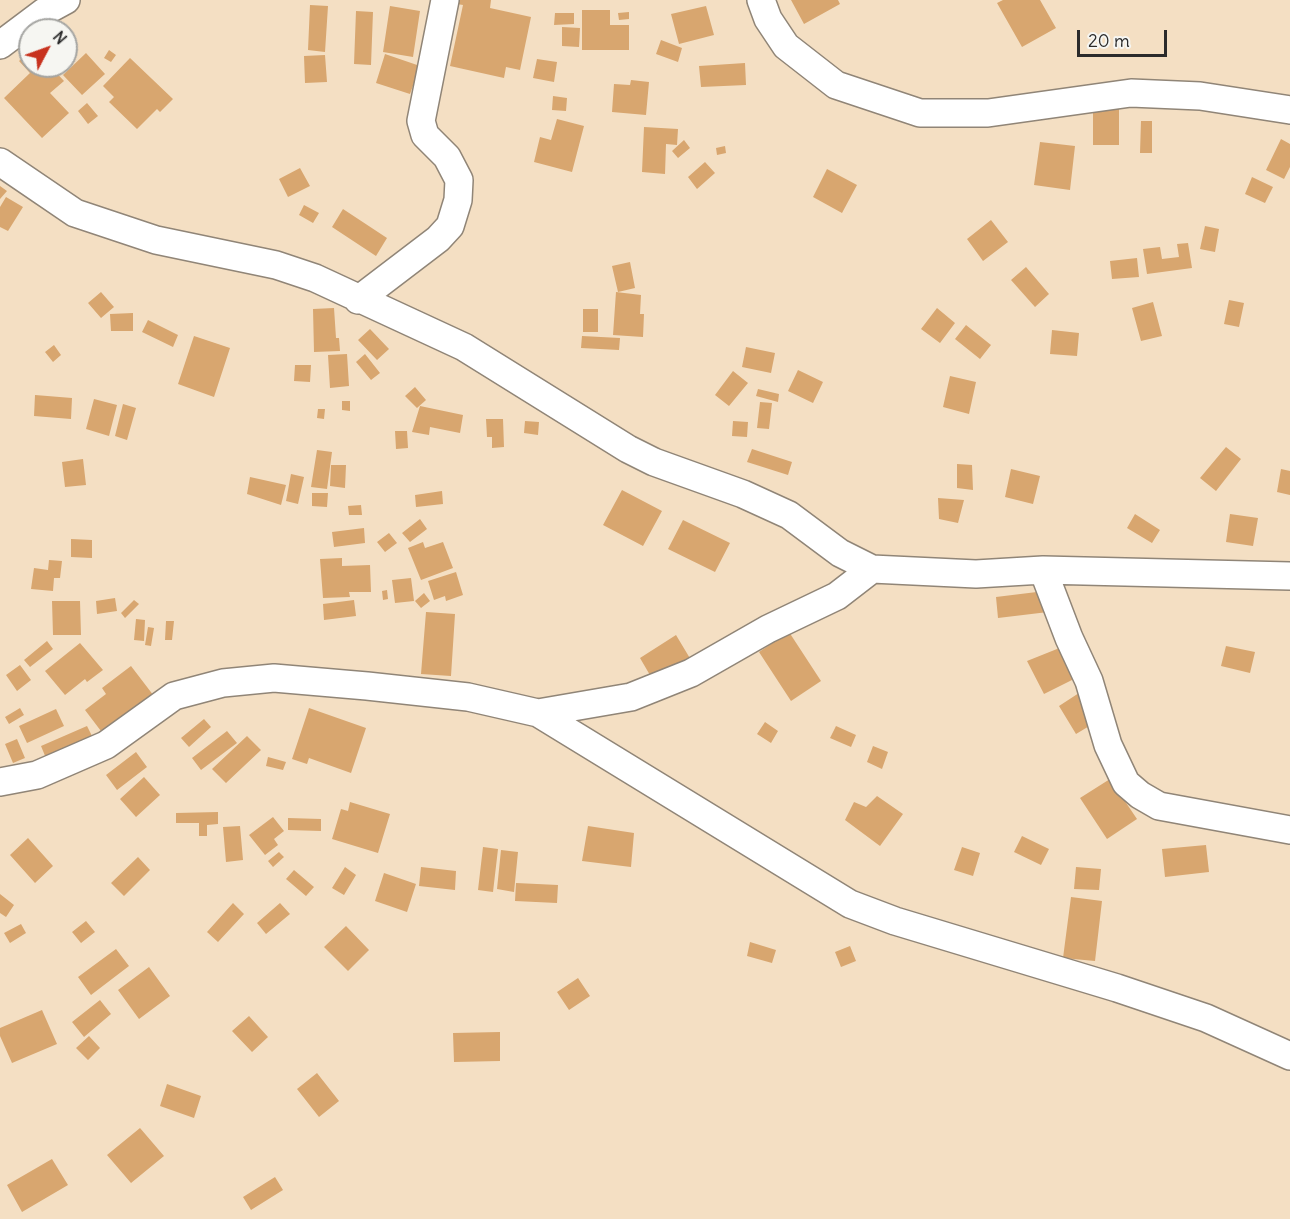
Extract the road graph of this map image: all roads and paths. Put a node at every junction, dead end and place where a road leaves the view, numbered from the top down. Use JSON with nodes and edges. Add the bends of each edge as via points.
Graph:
{"nodes":[{"id":1,"x":66,"y":0,"type":"edge"},
{"id":2,"x":445,"y":0,"type":"edge"},
{"id":3,"x":760,"y":0,"type":"edge"},
{"id":4,"x":0,"y":45,"type":"edge"},
{"id":5,"x":1290,"y":110,"type":"edge"},
{"id":6,"x":0,"y":162,"type":"edge"},
{"id":7,"x":358,"y":300,"type":"junction"},
{"id":8,"x":872,"y":569,"type":"junction"},
{"id":9,"x":1043,"y":570,"type":"junction"},
{"id":10,"x":1290,"y":576,"type":"edge"},
{"id":11,"x":538,"y":713,"type":"junction"},
{"id":12,"x":0,"y":782,"type":"edge"},
{"id":13,"x":1290,"y":830,"type":"edge"},
{"id":14,"x":1290,"y":1056,"type":"edge"}],
"edges":[{"from":1,"to":4,"type":"street"},
{"from":2,"to":7,"type":"street","via":[[421,121],[425,135],[447,157],[459,180],[458,200],[450,226],[438,239]]},
{"from":3,"to":5,"type":"street","via":[[786,46],[836,85],[920,113],[988,113],[1131,93],[1200,96]]},
{"from":6,"to":7,"type":"street","via":[[75,213],[101,224],[156,240],[276,265],[315,278]]},
{"from":7,"to":8,"type":"street","via":[[464,347],[654,462],[789,515],[840,553]]},
{"from":8,"to":9,"type":"street","via":[[976,574]]},
{"from":8,"to":11,"type":"street","via":[[837,596],[691,673],[631,697]]},
{"from":9,"to":10,"type":"street"},
{"from":9,"to":13,"type":"street","via":[[1089,681],[1108,746],[1126,783],[1159,806]]},
{"from":11,"to":12,"type":"street","via":[[468,698],[367,686],[274,678],[223,683],[174,696],[96,750],[37,775]]},
{"from":11,"to":14,"type":"street","via":[[850,904],[1206,1018]]}]}
